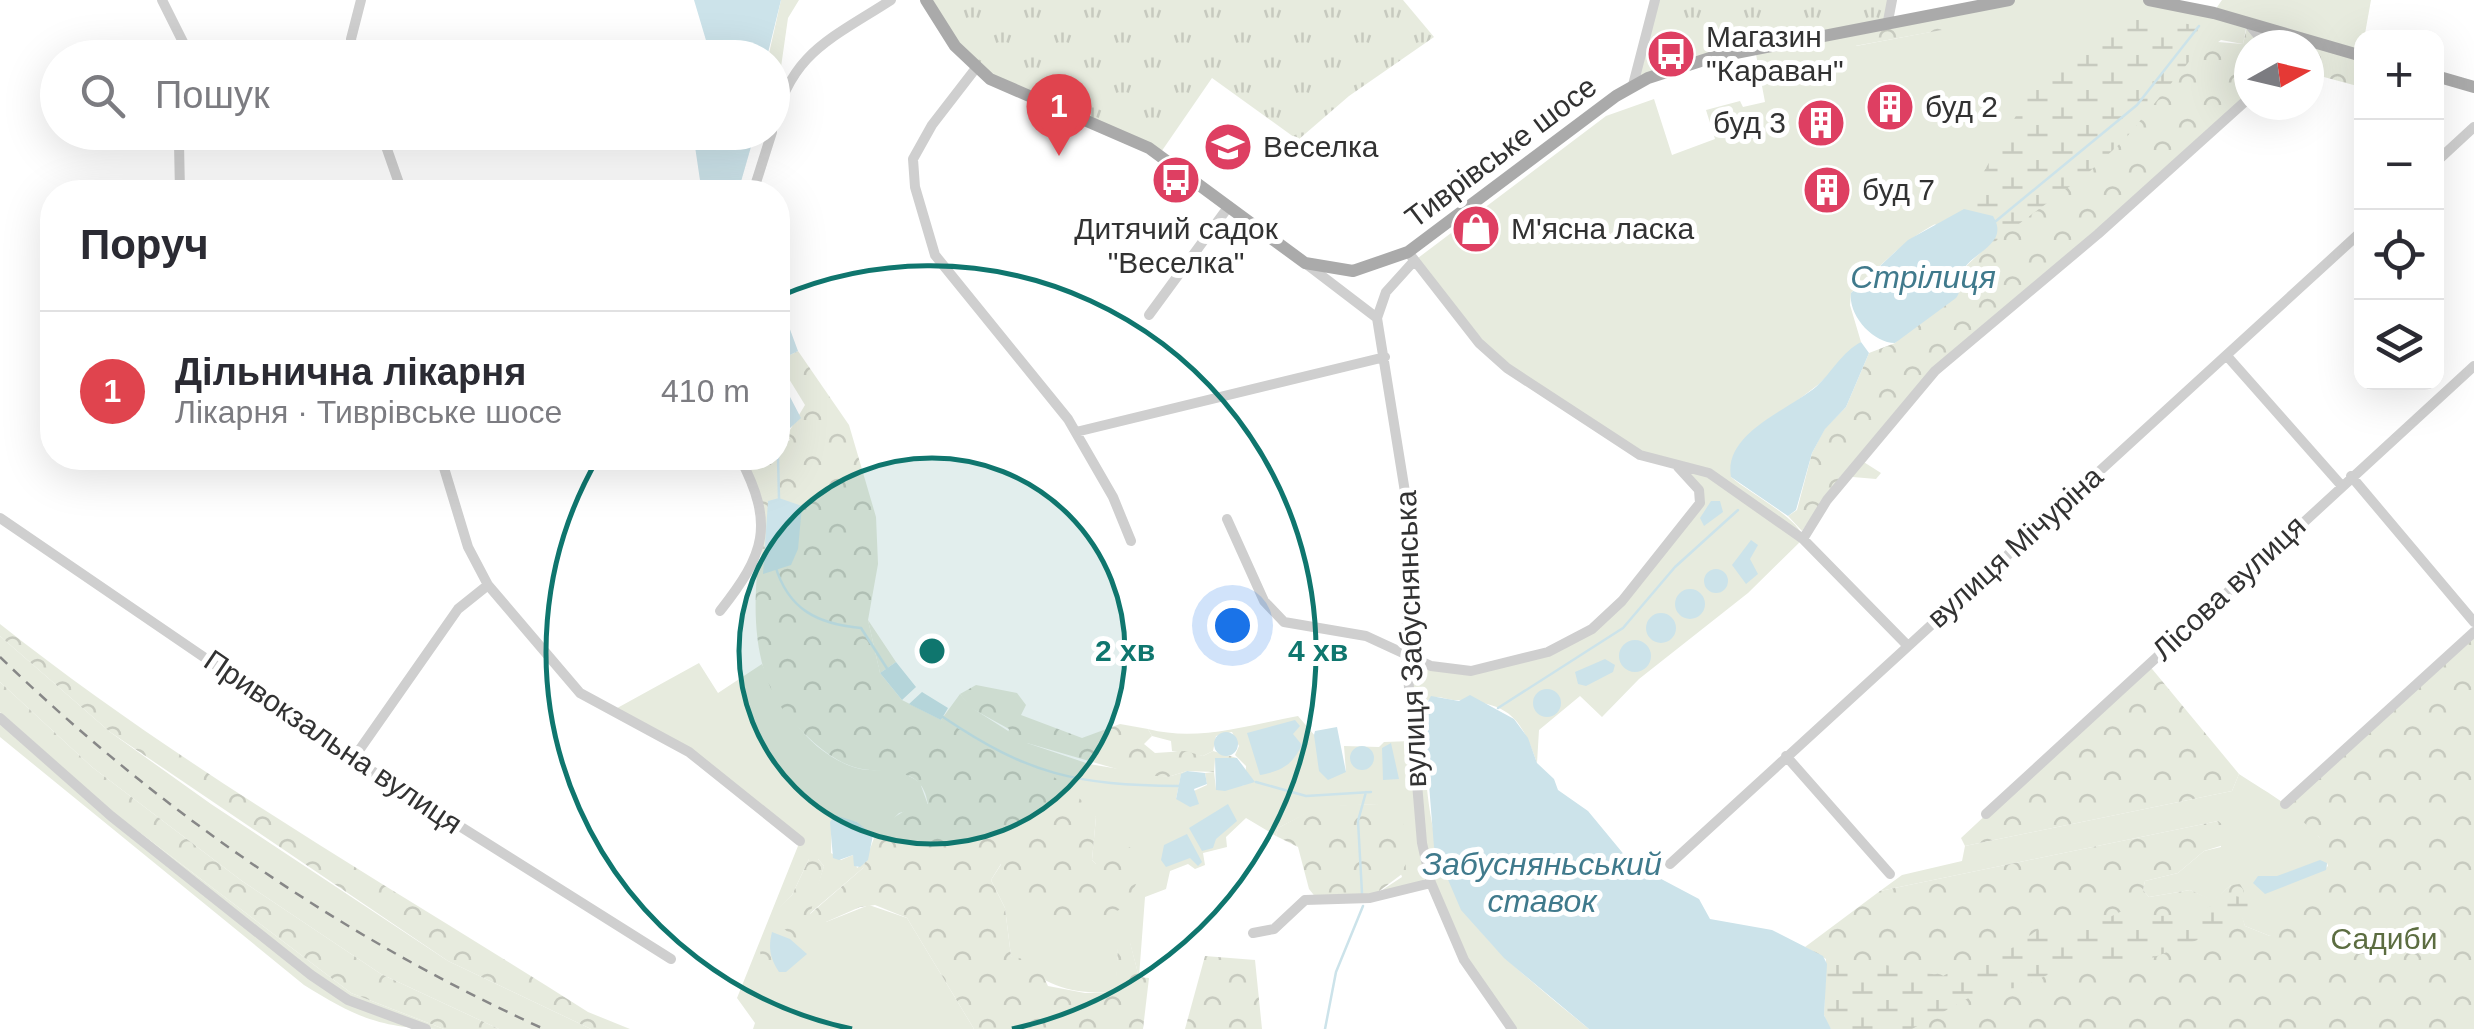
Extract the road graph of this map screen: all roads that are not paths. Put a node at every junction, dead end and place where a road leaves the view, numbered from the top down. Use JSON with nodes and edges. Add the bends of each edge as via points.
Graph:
{"nodes":[{"id":1,"x":162,"y":0,"type":"edge"},
{"id":2,"x":361,"y":0,"type":"edge"},
{"id":3,"x":892,"y":0,"type":"edge"},
{"id":4,"x":926,"y":0,"type":"edge"},
{"id":5,"x":1655,"y":0,"type":"edge"},
{"id":6,"x":1892,"y":0,"type":"edge"},
{"id":7,"x":2009,"y":0,"type":"edge"},
{"id":8,"x":2150,"y":0,"type":"edge"},
{"id":9,"x":1888,"y":21,"type":"junction"},
{"id":10,"x":2248,"y":22,"type":"junction"},
{"id":11,"x":2254,"y":30,"type":"edge"},
{"id":12,"x":183,"y":40,"type":"edge"},
{"id":13,"x":351,"y":40,"type":"edge"},
{"id":14,"x":2354,"y":54,"type":"edge"},
{"id":15,"x":976,"y":68,"type":"junction"},
{"id":16,"x":2444,"y":78,"type":"edge"},
{"id":17,"x":790,"y":81,"type":"edge"},
{"id":18,"x":1633,"y":85,"type":"junction"},
{"id":19,"x":2474,"y":87,"type":"edge"},
{"id":20,"x":2234,"y":111,"type":"edge"},
{"id":21,"x":2474,"y":127,"type":"edge"},
{"id":22,"x":179,"y":150,"type":"edge"},
{"id":23,"x":387,"y":150,"type":"edge"},
{"id":24,"x":766,"y":150,"type":"edge"},
{"id":25,"x":2444,"y":155,"type":"edge"},
{"id":26,"x":180,"y":180,"type":"edge"},
{"id":27,"x":398,"y":180,"type":"edge"},
{"id":28,"x":757,"y":180,"type":"edge"},
{"id":29,"x":1230,"y":206,"type":"junction"},
{"id":30,"x":2354,"y":239,"type":"edge"},
{"id":31,"x":1411,"y":256,"type":"junction"},
{"id":32,"x":1305,"y":264,"type":"junction"},
{"id":33,"x":1149,"y":315,"type":"dead end"},
{"id":34,"x":1378,"y":318,"type":"junction"},
{"id":35,"x":2227,"y":356,"type":"junction"},
{"id":36,"x":1385,"y":357,"type":"junction"},
{"id":37,"x":2474,"y":366,"type":"edge"},
{"id":38,"x":1076,"y":432,"type":"junction"},
{"id":39,"x":1678,"y":467,"type":"junction"},
{"id":40,"x":444,"y":470,"type":"edge"},
{"id":41,"x":745,"y":470,"type":"edge"},
{"id":42,"x":2351,"y":476,"type":"junction"},
{"id":43,"x":2341,"y":485,"type":"junction"},
{"id":44,"x":0,"y":518,"type":"edge"},
{"id":45,"x":1227,"y":519,"type":"dead end"},
{"id":46,"x":1803,"y":540,"type":"junction"},
{"id":47,"x":1131,"y":541,"type":"dead end"},
{"id":48,"x":488,"y":585,"type":"junction"},
{"id":49,"x":720,"y":612,"type":"dead end"},
{"id":50,"x":2474,"y":622,"type":"edge"},
{"id":51,"x":2474,"y":632,"type":"edge"},
{"id":52,"x":1907,"y":645,"type":"junction"},
{"id":53,"x":1406,"y":652,"type":"junction"},
{"id":54,"x":0,"y":718,"type":"edge"},
{"id":55,"x":1786,"y":756,"type":"junction"},
{"id":56,"x":354,"y":759,"type":"junction"},
{"id":57,"x":2284,"y":804,"type":"dead end"},
{"id":58,"x":1986,"y":814,"type":"dead end"},
{"id":59,"x":800,"y":841,"type":"dead end"},
{"id":60,"x":1670,"y":864,"type":"dead end"},
{"id":61,"x":1890,"y":874,"type":"dead end"},
{"id":62,"x":1431,"y":883,"type":"junction"},
{"id":63,"x":1254,"y":933,"type":"dead end"},
{"id":64,"x":671,"y":960,"type":"dead end"},
{"id":65,"x":426,"y":1029,"type":"edge"},
{"id":66,"x":1512,"y":1029,"type":"edge"}],
"edges":[{"from":1,"to":12,"type":"street"},
{"from":2,"to":13,"type":"street"},
{"from":3,"to":17,"type":"street","via":[[808,53]]},
{"from":4,"to":15,"type":"main road"},
{"from":5,"to":18,"type":"street"},
{"from":6,"to":9,"type":"street"},
{"from":7,"to":9,"type":"main road","name":"Тиврівське шосе"},
{"from":8,"to":10,"type":"main road"},
{"from":9,"to":18,"type":"main road","name":"Тиврівське шосе","via":[[1710,58]]},
{"from":10,"to":11,"type":"street"},
{"from":10,"to":14,"type":"main road"},
{"from":15,"to":29,"type":"main road","via":[[1008,89],[1137,142]]},
{"from":15,"to":38,"type":"street","via":[[916,152],[915,186],[940,265]]},
{"from":16,"to":19,"type":"main road"},
{"from":18,"to":31,"type":"main road","name":"Тиврівське шосе"},
{"from":20,"to":46,"type":"street","via":[[1935,370]]},
{"from":21,"to":25,"type":"street"},
{"from":22,"to":26,"type":"street"},
{"from":23,"to":27,"type":"street"},
{"from":24,"to":28,"type":"street"},
{"from":29,"to":32,"type":"main road"},
{"from":29,"to":33,"type":"street"},
{"from":30,"to":35,"type":"street","name":"вулиця Мічуріна"},
{"from":31,"to":32,"type":"main road","name":"Тиврівське шосе","via":[[1353,271]]},
{"from":31,"to":34,"type":"street","via":[[1386,292]]},
{"from":31,"to":39,"type":"street","via":[[1478,343],[1507,368],[1640,454]]},
{"from":32,"to":34,"type":"street"},
{"from":34,"to":36,"type":"street","name":"вулиця Забуснянська"},
{"from":35,"to":43,"type":"street"},
{"from":35,"to":52,"type":"street","name":"вулиця Мічуріна"},
{"from":36,"to":38,"type":"street"},
{"from":36,"to":53,"type":"street","name":"вулиця Забуснянська","via":[[1410,523]]},
{"from":37,"to":42,"type":"street","name":"Лісова вулиця"},
{"from":38,"to":47,"type":"street"},
{"from":39,"to":46,"type":"street","via":[[1709,472]]},
{"from":39,"to":53,"type":"street","via":[[1699,490],[1697,509],[1592,628],[1548,652],[1484,670],[1439,668]]},
{"from":40,"to":48,"type":"street","via":[[468,547]]},
{"from":41,"to":49,"type":"street","via":[[759,504],[759,546],[753,570]]},
{"from":42,"to":43,"type":"street","name":"Лісова вулиця"},
{"from":42,"to":50,"type":"street"},
{"from":43,"to":58,"type":"street","name":"Лісова вулиця"},
{"from":44,"to":56,"type":"street","name":"Привокзальна вулиця"},
{"from":45,"to":53,"type":"street","via":[[1277,617]]},
{"from":46,"to":52,"type":"street"},
{"from":48,"to":56,"type":"street","via":[[458,609]]},
{"from":48,"to":59,"type":"street","via":[[587,699],[689,752]]},
{"from":51,"to":57,"type":"street"},
{"from":52,"to":55,"type":"street","name":"вулиця Мічуріна"},
{"from":53,"to":62,"type":"street","name":"вулиця Забуснянська","via":[[1420,830]]},
{"from":54,"to":65,"type":"street","via":[[311,975],[348,1000]]},
{"from":55,"to":60,"type":"street","name":"вулиця Мічуріна"},
{"from":55,"to":61,"type":"street"},
{"from":56,"to":64,"type":"street","name":"Привокзальна вулиця"},
{"from":62,"to":63,"type":"street","via":[[1370,898],[1305,900],[1274,929]]},
{"from":62,"to":66,"type":"street","name":"вулиця Забуснянська","via":[[1475,981]]}]}
